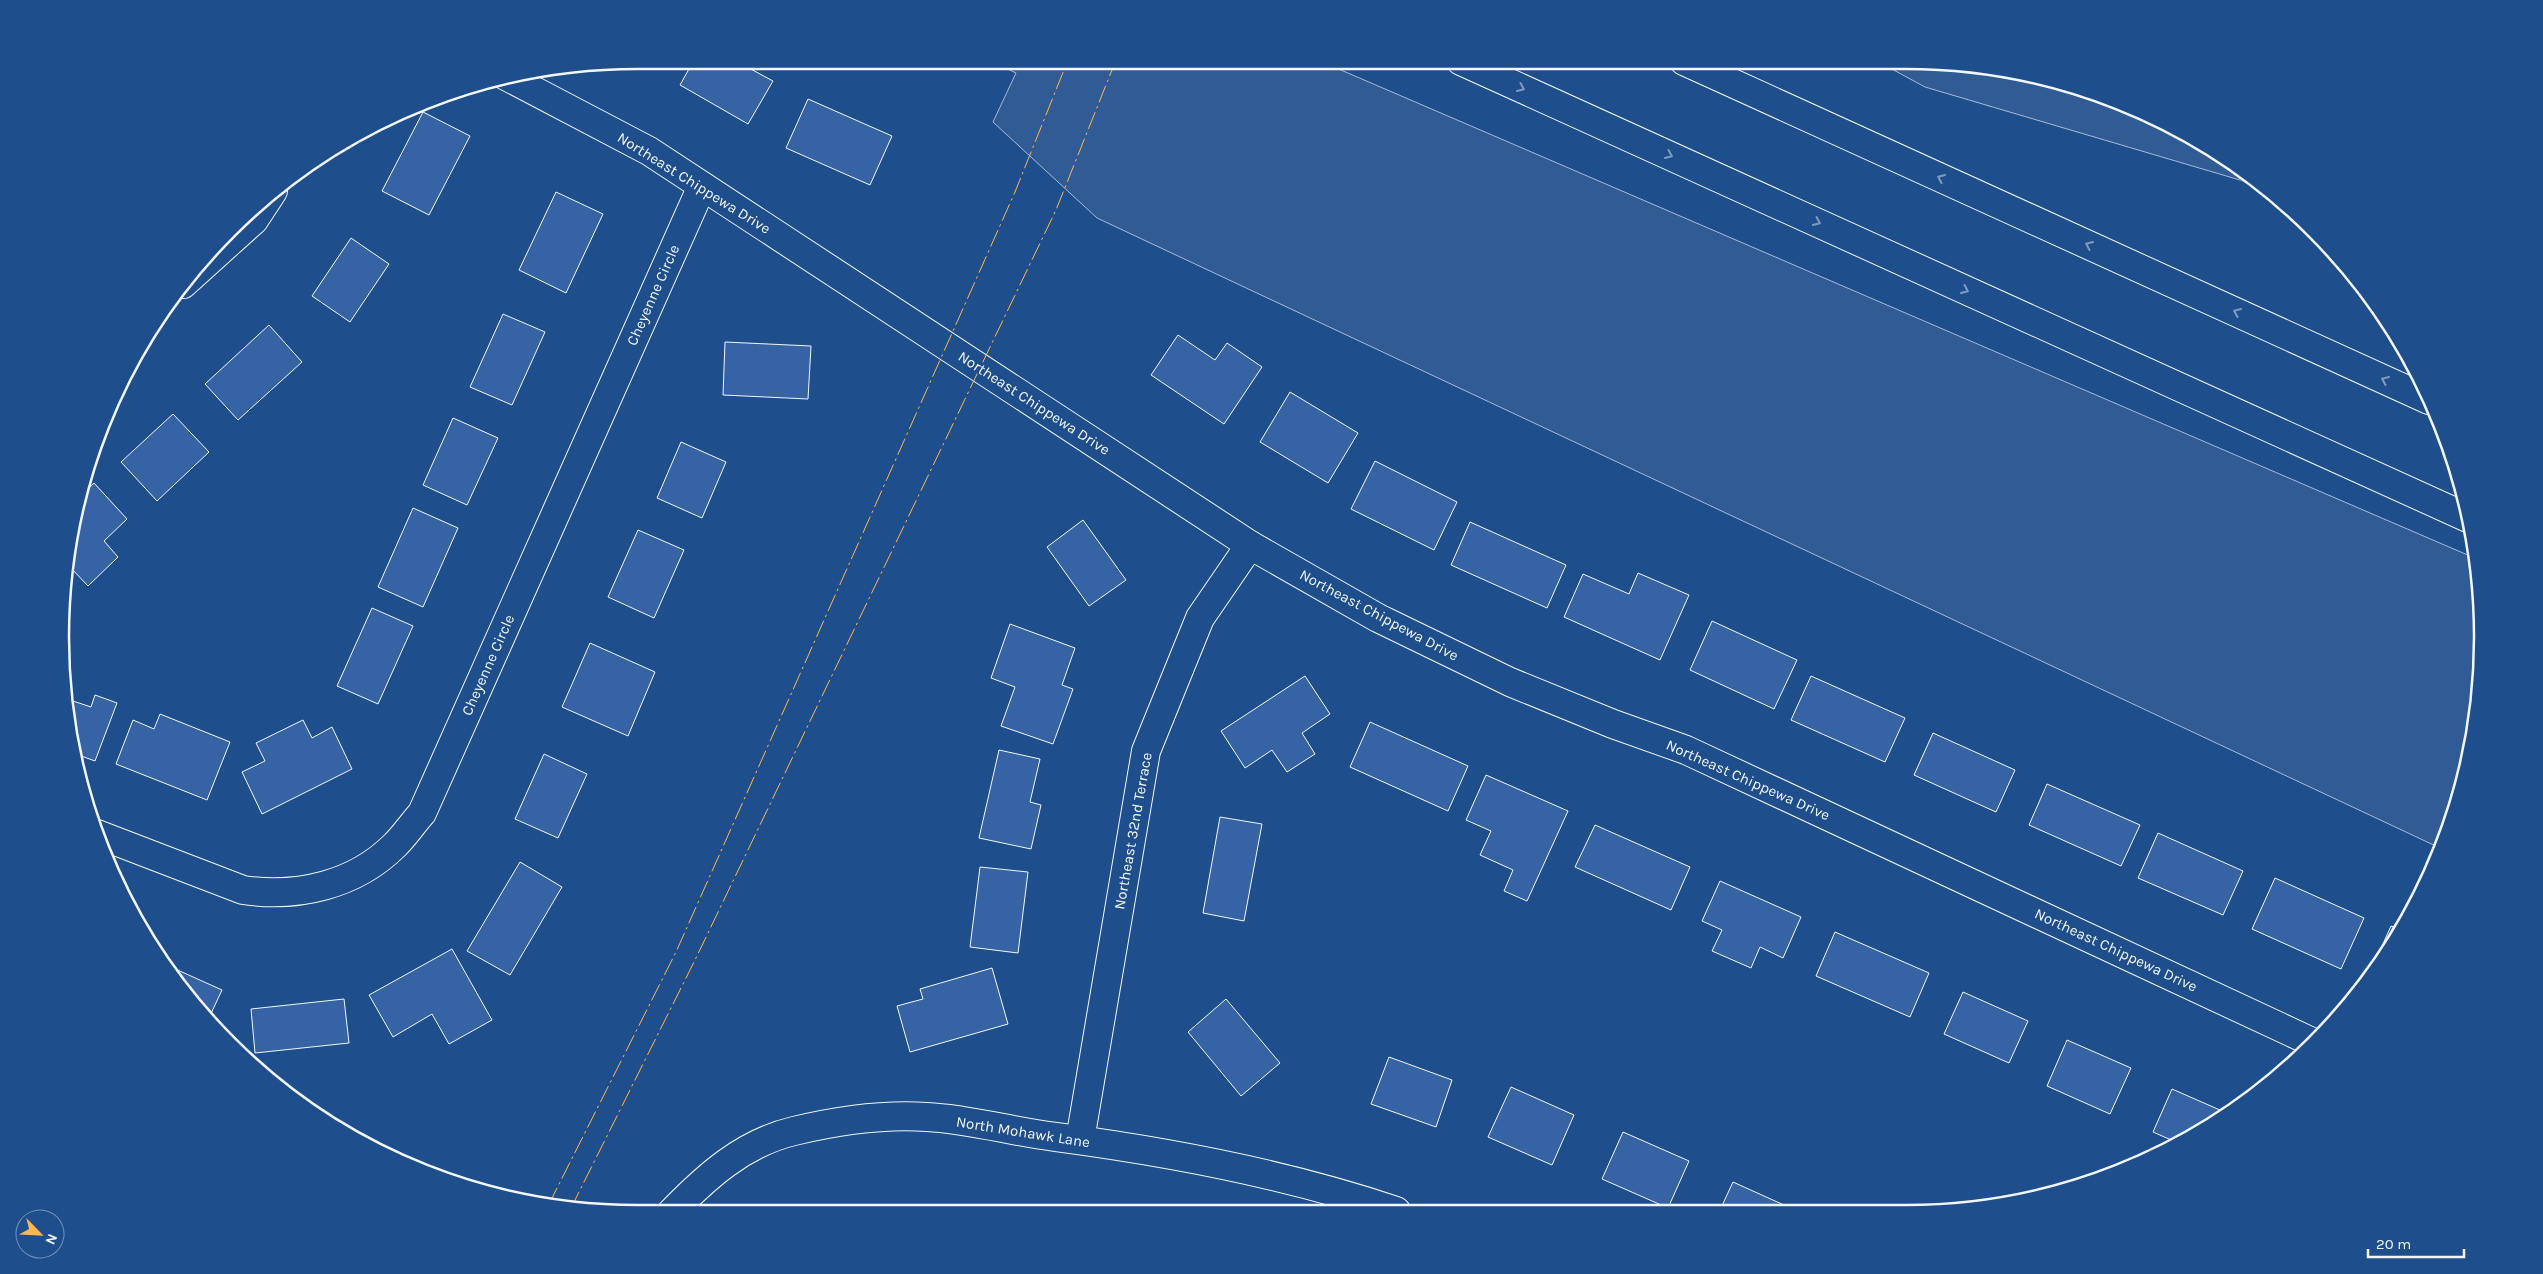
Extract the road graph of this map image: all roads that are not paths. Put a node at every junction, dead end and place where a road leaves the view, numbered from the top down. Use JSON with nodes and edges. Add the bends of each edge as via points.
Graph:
{"nodes":[{"id":1,"x":1479,"y":69,"type":"edge"},
{"id":2,"x":1702,"y":69,"type":"edge"},
{"id":3,"x":517,"y":82,"type":"edge"},
{"id":4,"x":702,"y":186,"type":"junction"},
{"id":5,"x":258,"y":213,"type":"edge"},
{"id":6,"x":223,"y":248,"type":"edge"},
{"id":7,"x":2420,"y":396,"type":"edge"},
{"id":8,"x":2460,"y":515,"type":"edge"},
{"id":9,"x":1250,"y":545,"type":"junction"},
{"id":10,"x":105,"y":837,"type":"edge"},
{"id":11,"x":2307,"y":1040,"type":"edge"},
{"id":12,"x":1080,"y":1140,"type":"junction"},
{"id":13,"x":678,"y":1205,"type":"edge"},
{"id":14,"x":1376,"y":1205,"type":"edge"}],
"edges":[{"from":1,"to":8,"type":"main road","one_way":true},
{"from":7,"to":2,"type":"main road","one_way":true},
{"from":3,"to":4,"type":"main road","name":"Northeast Chippewa Drive","via":[[649,151]]},
{"from":4,"to":9,"type":"main road","name":"Northeast Chippewa Drive"},
{"from":4,"to":10,"type":"main road","name":"Cheyenne Circle","via":[[422,813],[396,845],[363,870],[325,886],[305,891],[264,893],[243,890]]},
{"from":5,"to":6,"type":"main road"},
{"from":9,"to":11,"type":"main road","name":"Northeast Chippewa Drive","via":[[1378,618],[1510,682],[1686,750]]},
{"from":9,"to":12,"type":"main road","name":"Northeast 32nd Terrace","via":[[1200,618],[1146,751]]},
{"from":12,"to":13,"type":"main road","name":"North Mohawk Lane","via":[[928,1117],[884,1116],[793,1131],[762,1142],[729,1160],[698,1184]]},
{"from":12,"to":14,"type":"main road","name":"North Mohawk Lane","via":[[1294,1181]]}]}
